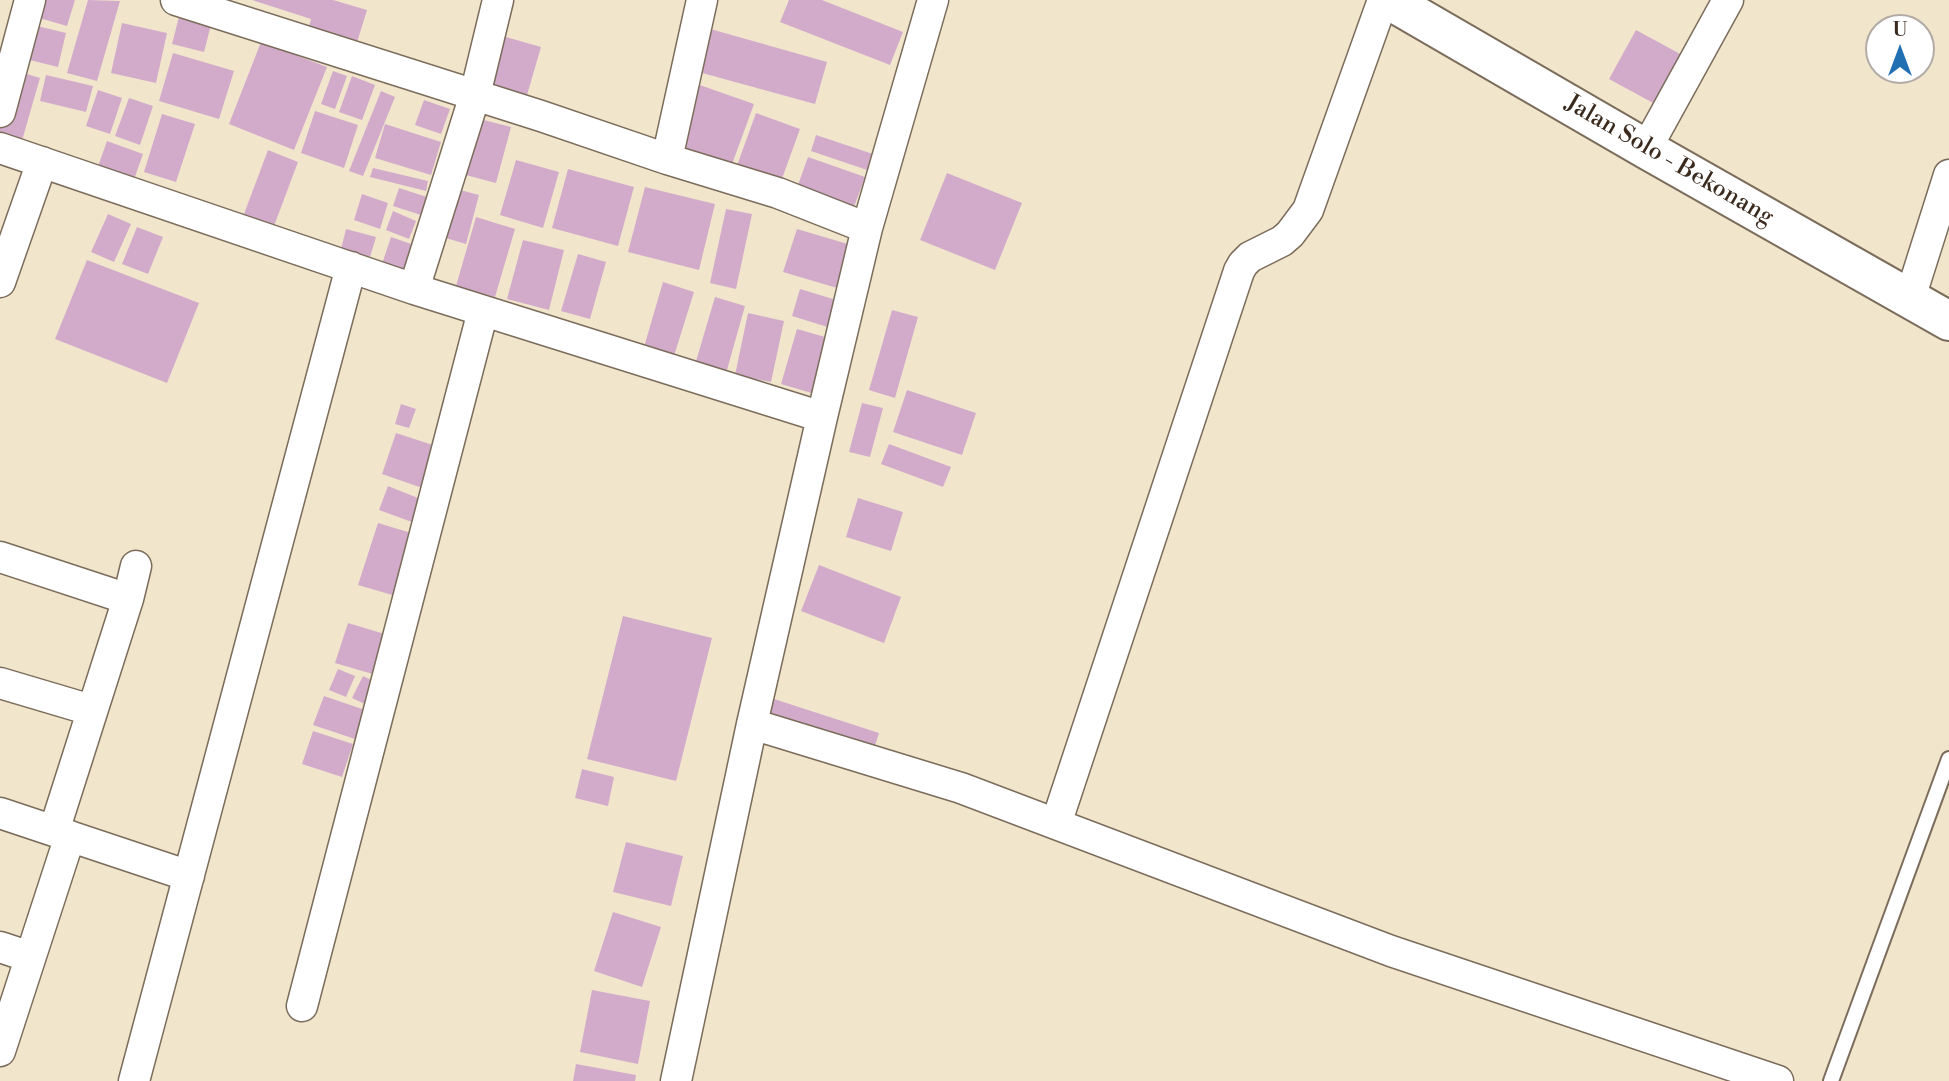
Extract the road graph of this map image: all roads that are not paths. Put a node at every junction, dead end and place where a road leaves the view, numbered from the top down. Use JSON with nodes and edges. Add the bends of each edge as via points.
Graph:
{"nodes":[{"id":1,"x":30,"y":0,"type":"edge"},
{"id":2,"x":176,"y":0,"type":"edge"},
{"id":3,"x":498,"y":0,"type":"edge"},
{"id":4,"x":702,"y":0,"type":"edge"},
{"id":5,"x":933,"y":0,"type":"edge"},
{"id":6,"x":1728,"y":0,"type":"edge"},
{"id":7,"x":1402,"y":3,"type":"edge"},
{"id":8,"x":475,"y":95,"type":"junction"},
{"id":9,"x":0,"y":112,"type":"edge"},
{"id":10,"x":0,"y":148,"type":"edge"},
{"id":11,"x":1646,"y":149,"type":"junction"},
{"id":12,"x":667,"y":159,"type":"junction"},
{"id":13,"x":42,"y":162,"type":"junction"},
{"id":14,"x":1949,"y":175,"type":"edge"},
{"id":15,"x":867,"y":228,"type":"junction"},
{"id":16,"x":351,"y":267,"type":"junction"},
{"id":17,"x":0,"y":282,"type":"edge"},
{"id":18,"x":414,"y":289,"type":"junction"},
{"id":19,"x":1910,"y":298,"type":"junction"},
{"id":20,"x":483,"y":311,"type":"junction"},
{"id":21,"x":1949,"y":321,"type":"edge"},
{"id":22,"x":822,"y":417,"type":"junction"},
{"id":23,"x":0,"y":558,"type":"edge"},
{"id":24,"x":136,"y":566,"type":"dead end"},
{"id":25,"x":128,"y":599,"type":"junction"},
{"id":26,"x":0,"y":683,"type":"edge"},
{"id":27,"x":91,"y":710,"type":"junction"},
{"id":28,"x":752,"y":724,"type":"junction"},
{"id":29,"x":1949,"y":759,"type":"edge"},
{"id":30,"x":0,"y":813,"type":"edge"},
{"id":31,"x":1056,"y":824,"type":"junction"},
{"id":32,"x":62,"y":833,"type":"junction"},
{"id":33,"x":188,"y":876,"type":"junction"},
{"id":34,"x":0,"y":947,"type":"edge"},
{"id":35,"x":30,"y":957,"type":"junction"},
{"id":36,"x":302,"y":1006,"type":"dead end"},
{"id":37,"x":0,"y":1051,"type":"edge"},
{"id":38,"x":134,"y":1081,"type":"edge"},
{"id":39,"x":676,"y":1081,"type":"edge"},
{"id":40,"x":1778,"y":1081,"type":"edge"},
{"id":41,"x":1832,"y":1081,"type":"edge"}],
"edges":[{"from":1,"to":9,"type":"street"},
{"from":2,"to":8,"type":"street"},
{"from":3,"to":8,"type":"street"},
{"from":4,"to":12,"type":"street"},
{"from":5,"to":15,"type":"street"},
{"from":6,"to":11,"type":"street"},
{"from":7,"to":11,"type":"main road","name":"Jalan Solo - Bekonang"},
{"from":7,"to":31,"type":"street","via":[[1308,210],[1290,234],[1250,257],[1239,271]]},
{"from":8,"to":12,"type":"street"},
{"from":8,"to":18,"type":"street"},
{"from":10,"to":13,"type":"street"},
{"from":11,"to":19,"type":"main road","name":"Jalan Solo - Bekonang"},
{"from":12,"to":15,"type":"street","via":[[778,193]]},
{"from":13,"to":16,"type":"street"},
{"from":13,"to":17,"type":"street"},
{"from":14,"to":19,"type":"street"},
{"from":15,"to":22,"type":"street"},
{"from":16,"to":18,"type":"street"},
{"from":16,"to":33,"type":"street"},
{"from":18,"to":20,"type":"street"},
{"from":19,"to":21,"type":"main road","name":"Jalan Solo - Bekonang"},
{"from":20,"to":22,"type":"street"},
{"from":20,"to":36,"type":"street"},
{"from":22,"to":28,"type":"street"},
{"from":23,"to":25,"type":"street"},
{"from":24,"to":25,"type":"street"},
{"from":25,"to":27,"type":"street"},
{"from":26,"to":27,"type":"street"},
{"from":27,"to":32,"type":"street"},
{"from":28,"to":31,"type":"street","via":[[961,788]]},
{"from":28,"to":39,"type":"street"},
{"from":29,"to":41,"type":"lane"},
{"from":30,"to":32,"type":"street"},
{"from":31,"to":40,"type":"street","via":[[1391,951]]},
{"from":32,"to":33,"type":"street"},
{"from":32,"to":35,"type":"street"},
{"from":33,"to":38,"type":"street"},
{"from":34,"to":35,"type":"street"},
{"from":35,"to":37,"type":"street"}]}
